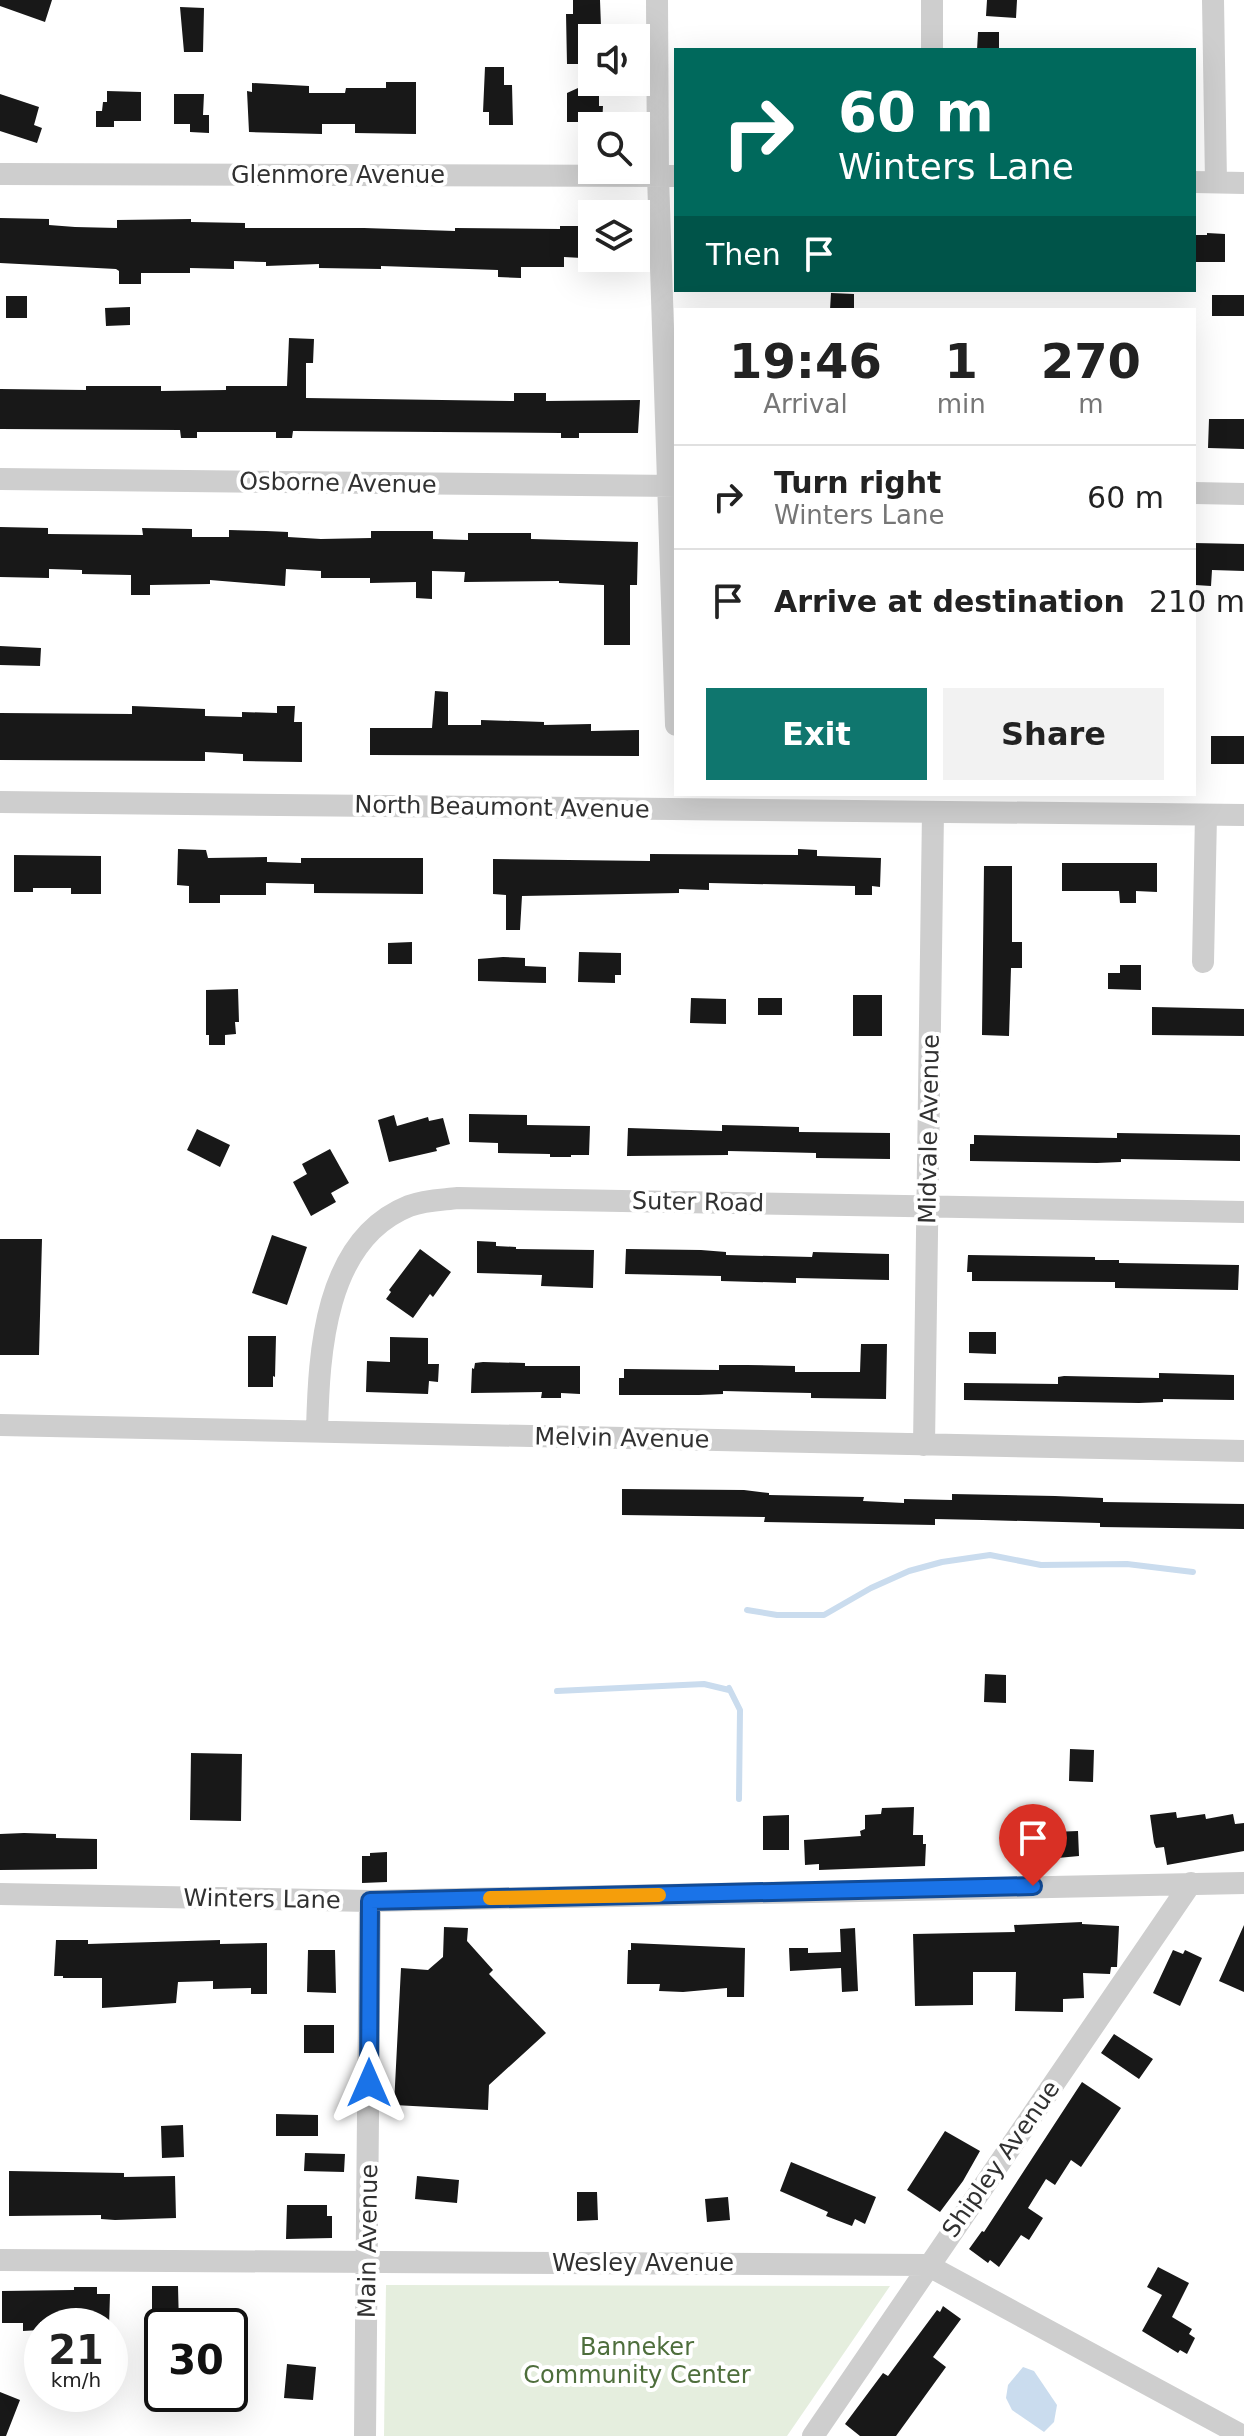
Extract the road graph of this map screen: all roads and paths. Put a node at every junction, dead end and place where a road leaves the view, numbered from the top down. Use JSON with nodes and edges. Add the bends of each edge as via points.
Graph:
{"nodes":[{"id":1,"x":657,"y":0,"type":"edge"},
{"id":2,"x":932,"y":0,"type":"edge"},
{"id":3,"x":1213,"y":0,"type":"edge"},
{"id":4,"x":932,"y":48,"type":"edge"},
{"id":5,"x":0,"y":174,"type":"edge"},
{"id":6,"x":667,"y":176,"type":"edge"},
{"id":7,"x":1205,"y":182,"type":"edge"},
{"id":8,"x":1244,"y":183,"type":"edge"},
{"id":9,"x":0,"y":479,"type":"edge"},
{"id":10,"x":673,"y":486,"type":"edge"},
{"id":11,"x":1196,"y":493,"type":"edge"},
{"id":12,"x":1244,"y":494,"type":"edge"},
{"id":13,"x":674,"y":566,"type":"edge"},
{"id":14,"x":678,"y":801,"type":"edge"},
{"id":15,"x":0,"y":802,"type":"edge"},
{"id":16,"x":933,"y":812,"type":"junction"},
{"id":17,"x":1206,"y":815,"type":"junction"},
{"id":18,"x":1244,"y":815,"type":"edge"},
{"id":19,"x":1203,"y":962,"type":"dead end"},
{"id":20,"x":927,"y":1207,"type":"junction"},
{"id":21,"x":1244,"y":1212,"type":"edge"},
{"id":22,"x":0,"y":1425,"type":"edge"},
{"id":23,"x":317,"y":1430,"type":"junction"},
{"id":24,"x":924,"y":1445,"type":"junction"},
{"id":25,"x":1244,"y":1451,"type":"edge"},
{"id":26,"x":1191,"y":1883,"type":"junction"},
{"id":27,"x":1244,"y":1883,"type":"edge"},
{"id":28,"x":0,"y":1894,"type":"edge"},
{"id":29,"x":370,"y":1901,"type":"junction"},
{"id":30,"x":0,"y":2260,"type":"edge"},
{"id":31,"x":369,"y":2261,"type":"junction"},
{"id":32,"x":927,"y":2265,"type":"junction"},
{"id":33,"x":365,"y":2436,"type":"edge"},
{"id":34,"x":813,"y":2436,"type":"edge"},
{"id":35,"x":1243,"y":2436,"type":"edge"}],
"edges":[{"from":1,"to":6,"type":"street"},
{"from":2,"to":4,"type":"street"},
{"from":3,"to":7,"type":"street"},
{"from":5,"to":6,"type":"street","name":"Glenmore Avenue"},
{"from":6,"to":10,"type":"street"},
{"from":7,"to":8,"type":"street"},
{"from":9,"to":10,"type":"street","name":"Osborne Avenue"},
{"from":10,"to":13,"type":"street"},
{"from":11,"to":12,"type":"street"},
{"from":14,"to":15,"type":"street","name":"North Beaumont Avenue"},
{"from":14,"to":16,"type":"street","name":"North Beaumont Avenue"},
{"from":16,"to":17,"type":"street","name":"North Beaumont Avenue"},
{"from":16,"to":20,"type":"street","name":"Midvale Avenue"},
{"from":17,"to":18,"type":"street","name":"North Beaumont Avenue"},
{"from":17,"to":19,"type":"street"},
{"from":20,"to":21,"type":"street","name":"Suter Road"},
{"from":20,"to":23,"type":"street","name":"Suter Road","via":[[458,1198],[409,1206],[368,1234],[341,1276],[318,1373]]},
{"from":20,"to":24,"type":"street","name":"Midvale Avenue"},
{"from":22,"to":23,"type":"street","name":"Melvin Avenue"},
{"from":23,"to":24,"type":"street","name":"Melvin Avenue"},
{"from":24,"to":25,"type":"street","name":"Melvin Avenue"},
{"from":26,"to":27,"type":"street","name":"Winters Lane"},
{"from":26,"to":29,"type":"street","name":"Winters Lane"},
{"from":26,"to":32,"type":"street","name":"Shipley Avenue"},
{"from":28,"to":29,"type":"street","name":"Winters Lane"},
{"from":29,"to":31,"type":"street","name":"Main Avenue"},
{"from":30,"to":31,"type":"street","name":"Wesley Avenue"},
{"from":31,"to":32,"type":"street","name":"Wesley Avenue"},
{"from":31,"to":33,"type":"street","name":"Main Avenue"},
{"from":32,"to":34,"type":"street","name":"Shipley Avenue"},
{"from":32,"to":35,"type":"street","name":"Wesley Avenue"}]}
